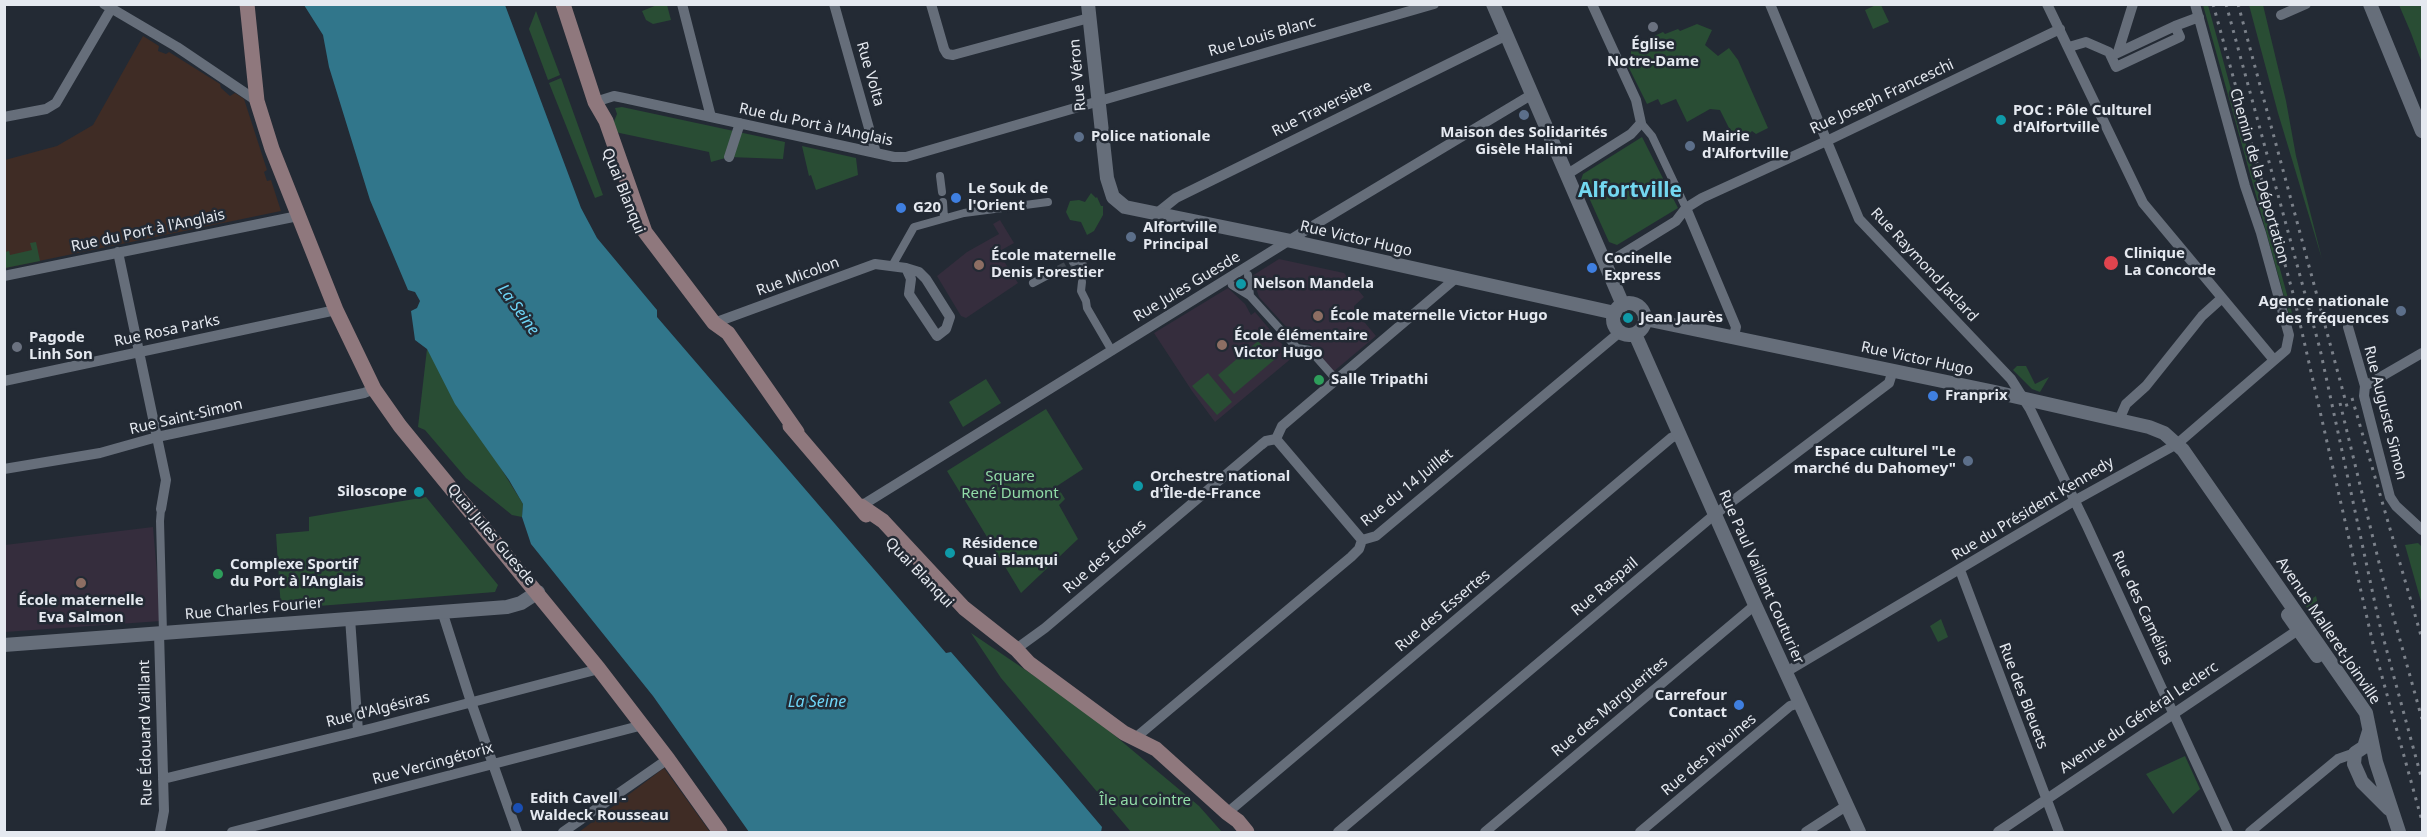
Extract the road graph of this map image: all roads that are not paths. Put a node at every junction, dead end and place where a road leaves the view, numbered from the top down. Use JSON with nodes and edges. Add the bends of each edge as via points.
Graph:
{"nodes":[{"id":1,"x":247,"y":4,"type":"edge"},
{"id":2,"x":553,"y":4,"type":"edge"},
{"id":3,"x":563,"y":4,"type":"edge"},
{"id":4,"x":682,"y":4,"type":"edge"},
{"id":5,"x":834,"y":4,"type":"edge"},
{"id":6,"x":931,"y":4,"type":"edge"},
{"id":7,"x":1434,"y":4,"type":"edge"},
{"id":8,"x":1493,"y":4,"type":"edge"},
{"id":9,"x":1593,"y":4,"type":"edge"},
{"id":10,"x":1770,"y":4,"type":"edge"},
{"id":11,"x":2047,"y":4,"type":"edge"},
{"id":12,"x":2133,"y":4,"type":"edge"},
{"id":13,"x":2195,"y":4,"type":"edge"},
{"id":14,"x":2306,"y":4,"type":"edge"},
{"id":15,"x":2370,"y":4,"type":"edge"},
{"id":16,"x":107,"y":7,"type":"edge"},
{"id":17,"x":1089,"y":11,"type":"edge"},
{"id":18,"x":2281,"y":15,"type":"dead end"},
{"id":19,"x":2199,"y":17,"type":"junction"},
{"id":20,"x":2060,"y":29,"type":"junction"},
{"id":21,"x":1505,"y":36,"type":"junction"},
{"id":22,"x":2069,"y":47,"type":"junction"},
{"id":23,"x":2114,"y":54,"type":"junction"},
{"id":24,"x":590,"y":85,"type":"junction"},
{"id":25,"x":1531,"y":95,"type":"junction"},
{"id":26,"x":257,"y":100,"type":"junction"},
{"id":27,"x":595,"y":102,"type":"junction"},
{"id":28,"x":1098,"y":102,"type":"junction"},
{"id":29,"x":4,"y":117,"type":"edge"},
{"id":30,"x":711,"y":117,"type":"junction"},
{"id":31,"x":740,"y":123,"type":"junction"},
{"id":32,"x":1641,"y":123,"type":"junction"},
{"id":33,"x":2422,"y":131,"type":"edge"},
{"id":34,"x":1827,"y":140,"type":"junction"},
{"id":35,"x":876,"y":153,"type":"junction"},
{"id":36,"x":729,"y":157,"type":"dead end"},
{"id":37,"x":1566,"y":175,"type":"junction"},
{"id":38,"x":940,"y":176,"type":"dead end"},
{"id":39,"x":1107,"y":178,"type":"joint"},
{"id":40,"x":1048,"y":202,"type":"dead end"},
{"id":41,"x":1686,"y":208,"type":"junction"},
{"id":42,"x":1156,"y":213,"type":"junction"},
{"id":43,"x":298,"y":216,"type":"junction"},
{"id":44,"x":944,"y":218,"type":"junction"},
{"id":45,"x":1291,"y":241,"type":"junction"},
{"id":46,"x":118,"y":252,"type":"junction"},
{"id":47,"x":1073,"y":262,"type":"dead end"},
{"id":48,"x":1604,"y":263,"type":"junction"},
{"id":49,"x":892,"y":266,"type":"junction"},
{"id":50,"x":906,"y":268,"type":"junction"},
{"id":51,"x":1248,"y":275,"type":"dead end"},
{"id":52,"x":4,"y":276,"type":"edge"},
{"id":53,"x":1048,"y":276,"type":"tunnel mouth"},
{"id":54,"x":1456,"y":279,"type":"junction"},
{"id":55,"x":1033,"y":283,"type":"dead end"},
{"id":56,"x":1232,"y":285,"type":"dead end"},
{"id":57,"x":1250,"y":296,"type":"junction"},
{"id":58,"x":2222,"y":298,"type":"junction"},
{"id":59,"x":1619,"y":309,"type":"junction"},
{"id":60,"x":336,"y":310,"type":"junction"},
{"id":61,"x":1645,"y":319,"type":"junction"},
{"id":62,"x":714,"y":323,"type":"junction"},
{"id":63,"x":2348,"y":327,"type":"dead end"},
{"id":64,"x":1620,"y":332,"type":"junction"},
{"id":65,"x":1635,"y":334,"type":"junction"},
{"id":66,"x":1734,"y":336,"type":"junction"},
{"id":67,"x":1112,"y":351,"type":"junction"},
{"id":68,"x":139,"y":353,"type":"junction"},
{"id":69,"x":2422,"y":353,"type":"edge"},
{"id":70,"x":2278,"y":357,"type":"junction"},
{"id":71,"x":1893,"y":370,"type":"junction"},
{"id":72,"x":1333,"y":376,"type":"dead end"},
{"id":73,"x":4,"y":381,"type":"edge"},
{"id":74,"x":2366,"y":386,"type":"junction"},
{"id":75,"x":374,"y":389,"type":"junction"},
{"id":76,"x":2024,"y":398,"type":"junction"},
{"id":77,"x":2119,"y":420,"type":"junction"},
{"id":78,"x":1679,"y":434,"type":"junction"},
{"id":79,"x":157,"y":437,"type":"junction"},
{"id":80,"x":1276,"y":439,"type":"junction"},
{"id":81,"x":2177,"y":444,"type":"junction"},
{"id":82,"x":4,"y":469,"type":"edge"},
{"id":83,"x":2074,"y":501,"type":"junction"},
{"id":84,"x":861,"y":506,"type":"junction"},
{"id":85,"x":161,"y":509,"type":"joint"},
{"id":86,"x":1714,"y":514,"type":"junction"},
{"id":87,"x":2422,"y":530,"type":"edge"},
{"id":88,"x":1362,"y":540,"type":"junction"},
{"id":89,"x":1960,"y":570,"type":"junction"},
{"id":90,"x":538,"y":592,"type":"junction"},
{"id":91,"x":1755,"y":605,"type":"junction"},
{"id":92,"x":442,"y":611,"type":"junction"},
{"id":93,"x":350,"y":618,"type":"junction"},
{"id":94,"x":2298,"y":630,"type":"junction"},
{"id":95,"x":161,"y":633,"type":"junction"},
{"id":96,"x":4,"y":645,"type":"edge"},
{"id":97,"x":1016,"y":649,"type":"junction"},
{"id":98,"x":599,"y":669,"type":"junction"},
{"id":99,"x":1786,"y":672,"type":"junction"},
{"id":100,"x":471,"y":702,"type":"junction"},
{"id":101,"x":1799,"y":703,"type":"junction"},
{"id":102,"x":2174,"y":713,"type":"junction"},
{"id":103,"x":643,"y":725,"type":"junction"},
{"id":104,"x":358,"y":731,"type":"junction"},
{"id":105,"x":2369,"y":731,"type":"junction"},
{"id":106,"x":1134,"y":739,"type":"junction"},
{"id":107,"x":2355,"y":753,"type":"junction"},
{"id":108,"x":668,"y":759,"type":"junction"},
{"id":109,"x":493,"y":764,"type":"junction"},
{"id":110,"x":163,"y":778,"type":"junction"},
{"id":111,"x":2046,"y":798,"type":"junction"},
{"id":112,"x":1846,"y":806,"type":"junction"},
{"id":113,"x":2391,"y":810,"type":"junction"},
{"id":114,"x":1227,"y":813,"type":"junction"},
{"id":115,"x":160,"y":832,"type":"edge"},
{"id":116,"x":232,"y":832,"type":"edge"},
{"id":117,"x":517,"y":832,"type":"edge"},
{"id":118,"x":563,"y":832,"type":"edge"},
{"id":119,"x":720,"y":832,"type":"edge"},
{"id":120,"x":1238,"y":832,"type":"edge"},
{"id":121,"x":1247,"y":832,"type":"edge"},
{"id":122,"x":1338,"y":832,"type":"edge"},
{"id":123,"x":1485,"y":832,"type":"edge"},
{"id":124,"x":1640,"y":832,"type":"edge"},
{"id":125,"x":1806,"y":832,"type":"edge"},
{"id":126,"x":1859,"y":832,"type":"edge"},
{"id":127,"x":1998,"y":832,"type":"edge"},
{"id":128,"x":2059,"y":832,"type":"edge"},
{"id":129,"x":2228,"y":832,"type":"edge"},
{"id":130,"x":2250,"y":832,"type":"edge"},
{"id":131,"x":2398,"y":832,"type":"edge"}],
"edges":[{"from":1,"to":26,"type":"main road"},
{"from":2,"to":24,"type":"main road","name":"Quai Blanqui","via":[[562,32]]},
{"from":3,"to":24,"type":"main road","name":"Quai Blanqui"},
{"from":4,"to":30,"type":"street"},
{"from":5,"to":35,"type":"street","name":"Rue Volta"},
{"from":6,"to":17,"type":"street","via":[[944,50],[953,55]]},
{"from":7,"to":28,"type":"street","name":"Rue Louis Blanc"},
{"from":8,"to":21,"type":"street"},
{"from":9,"to":32,"type":"street","via":[[1636,100]]},
{"from":10,"to":34,"type":"street","name":"Rue Raymond Jaclard"},
{"from":11,"to":20,"type":"street"},
{"from":12,"to":23,"type":"street"},
{"from":13,"to":19,"type":"street","name":"Chemin de la Déportation"},
{"from":14,"to":18,"type":"street"},
{"from":15,"to":33,"type":"street"},
{"from":16,"to":26,"type":"street"},
{"from":16,"to":29,"type":"street","via":[[56,103],[46,109]]},
{"from":17,"to":28,"type":"street","name":"Rue Véron"},
{"from":19,"to":23,"type":"street","via":[[2175,26],[2180,37],[2116,67]]},
{"from":19,"to":70,"type":"street","name":"Chemin de la Déportation","via":[[2289,335],[2288,346]]},
{"from":20,"to":22,"type":"street"},
{"from":20,"to":34,"type":"street","name":"Rue Joseph Franceschi"},
{"from":21,"to":25,"type":"street"},
{"from":21,"to":42,"type":"street","name":"Rue Traversière","via":[[1176,198]]},
{"from":22,"to":23,"type":"street","via":[[2086,42]]},
{"from":22,"to":58,"type":"street","via":[[2143,203]]},
{"from":24,"to":27,"type":"main road","name":"Quai Blanqui"},
{"from":25,"to":37,"type":"street"},
{"from":25,"to":45,"type":"street","name":"Rue Jules Guesde"},
{"from":26,"to":43,"type":"main road","name":"Quai Jules Guesde"},
{"from":27,"to":30,"type":"street","name":"Rue du Port à l'Anglais","via":[[614,96]]},
{"from":27,"to":62,"type":"main road","name":"Quai Blanqui","via":[[606,121],[645,232]]},
{"from":28,"to":35,"type":"street","name":"Rue du Port à l'Anglais","via":[[906,157]]},
{"from":28,"to":39,"type":"street","name":"Rue Véron"},
{"from":30,"to":31,"type":"street","name":"Rue du Port à l'Anglais"},
{"from":31,"to":35,"type":"street","name":"Rue du Port à l'Anglais"},
{"from":31,"to":36,"type":"street"},
{"from":32,"to":37,"type":"street","via":[[1631,134]]},
{"from":32,"to":41,"type":"street","via":[[1652,136]]},
{"from":34,"to":41,"type":"street","name":"Rue Joseph Franceschi"},
{"from":34,"to":76,"type":"street","name":"Rue Raymond Jaclard","via":[[1859,219],[2011,379]]},
{"from":37,"to":48,"type":"street"},
{"from":38,"to":44,"type":"street"},
{"from":39,"to":42,"type":"street","name":"Rue Victor Hugo","via":[[1118,202]]},
{"from":40,"to":44,"type":"street"},
{"from":41,"to":48,"type":"street","name":"Rue Joseph Franceschi","via":[[1676,221]]},
{"from":41,"to":66,"type":"street","via":[[1736,327]]},
{"from":42,"to":45,"type":"street","name":"Rue Victor Hugo"},
{"from":43,"to":46,"type":"street","name":"Rue du Port à l'Anglais"},
{"from":43,"to":60,"type":"main road","name":"Quai Jules Guesde"},
{"from":44,"to":49,"type":"street","via":[[914,227]]},
{"from":45,"to":54,"type":"street","name":"Rue Victor Hugo"},
{"from":45,"to":67,"type":"street","name":"Rue Jules Guesde"},
{"from":46,"to":52,"type":"street","name":"Rue du Port à l'Anglais"},
{"from":46,"to":68,"type":"street"},
{"from":47,"to":67,"type":"street","via":[[1082,259],[1081,291]]},
{"from":48,"to":59,"type":"street"},
{"from":49,"to":50,"type":"street","name":"Rue Micolon"},
{"from":49,"to":62,"type":"street","name":"Rue Micolon","via":[[875,264]]},
{"from":50,"to":50,"type":"street","via":[[911,279],[909,294],[937,336],[946,329],[950,317],[926,279]]},
{"from":51,"to":57,"type":"street"},
{"from":53,"to":55,"type":"street"},
{"from":54,"to":59,"type":"street","name":"Rue Victor Hugo"},
{"from":54,"to":80,"type":"street","name":"Rue des Écoles","via":[[1282,426]]},
{"from":56,"to":57,"type":"street"},
{"from":57,"to":72,"type":"street","via":[[1297,348],[1310,350]]},
{"from":58,"to":70,"type":"street"},
{"from":58,"to":77,"type":"street","via":[[2126,404]]},
{"from":59,"to":61,"type":"street","via":[[1631,304],[1639,307]]},
{"from":59,"to":64,"type":"street","via":[[1614,323]]},
{"from":60,"to":68,"type":"street","name":"Rue Rosa Parks"},
{"from":60,"to":75,"type":"main road","name":"Quai Jules Guesde"},
{"from":61,"to":65,"type":"street"},
{"from":61,"to":66,"type":"street","name":"Rue Victor Hugo"},
{"from":62,"to":84,"type":"main road","name":"Quai Blanqui","via":[[718,338],[783,420]]},
{"from":63,"to":74,"type":"street","name":"Rue Auguste Simon"},
{"from":64,"to":65,"type":"street"},
{"from":64,"to":88,"type":"street","name":"Rue du 14 Juillet","via":[[1376,536]]},
{"from":65,"to":78,"type":"street","name":"Rue Paul Vaillant Couturier"},
{"from":66,"to":71,"type":"street","name":"Rue Victor Hugo"},
{"from":67,"to":84,"type":"street","name":"Rue Jules Guesde"},
{"from":68,"to":73,"type":"street","name":"Rue Rosa Parks"},
{"from":68,"to":79,"type":"street"},
{"from":69,"to":74,"type":"street"},
{"from":70,"to":81,"type":"street","name":"Rue du Président Kennedy"},
{"from":71,"to":76,"type":"street","name":"Rue Victor Hugo"},
{"from":71,"to":86,"type":"street","name":"Rue Raspail","via":[[1889,383]]},
{"from":74,"to":87,"type":"street","name":"Rue Auguste Simon","via":[[2364,396],[2390,497]]},
{"from":75,"to":79,"type":"street","name":"Rue Saint-Simon"},
{"from":75,"to":90,"type":"main road","name":"Quai Jules Guesde","via":[[400,426]]},
{"from":76,"to":77,"type":"street","name":"Rue Victor Hugo"},
{"from":76,"to":83,"type":"street","name":"Rue des Camélias"},
{"from":77,"to":81,"type":"street","name":"Rue Victor Hugo","via":[[2157,429]]},
{"from":78,"to":86,"type":"street","name":"Rue Paul Vaillant Couturier"},
{"from":78,"to":114,"type":"street","name":"Rue des Essertes"},
{"from":79,"to":82,"type":"street","name":"Rue Saint-Simon","via":[[100,453]]},
{"from":79,"to":85,"type":"street","via":[[166,480]]},
{"from":80,"to":88,"type":"street"},
{"from":80,"to":97,"type":"street","name":"Rue des Écoles","via":[[1261,445]]},
{"from":81,"to":83,"type":"street","name":"Rue du Président Kennedy"},
{"from":81,"to":94,"type":"street","name":"Avenue Malleret-Joinville","via":[[2180,461]]},
{"from":81,"to":105,"type":"street","name":"Avenue Malleret-Joinville","via":[[2358,700],[2366,713]]},
{"from":83,"to":89,"type":"street","name":"Rue du Président Kennedy"},
{"from":83,"to":102,"type":"street","name":"Rue des Camélias"},
{"from":84,"to":97,"type":"main road","name":"Quai Blanqui","via":[[883,521],[964,608]]},
{"from":85,"to":95,"type":"street"},
{"from":86,"to":91,"type":"street","name":"Rue Paul Vaillant Couturier"},
{"from":86,"to":122,"type":"street","name":"Rue Raspail"},
{"from":88,"to":106,"type":"street","name":"Rue du 14 Juillet","via":[[1351,557]]},
{"from":89,"to":99,"type":"street","name":"Rue du Président Kennedy"},
{"from":89,"to":111,"type":"street","name":"Rue des Bleuets"},
{"from":90,"to":92,"type":"street","name":"Rue Charles Fourier","via":[[515,605]]},
{"from":90,"to":98,"type":"main road","name":"Quai Jules Guesde"},
{"from":91,"to":99,"type":"street","name":"Rue Paul Vaillant Couturier"},
{"from":91,"to":123,"type":"street","name":"Rue des Marguerites"},
{"from":92,"to":93,"type":"street","name":"Rue Charles Fourier"},
{"from":92,"to":100,"type":"street"},
{"from":93,"to":95,"type":"street","name":"Rue Charles Fourier"},
{"from":93,"to":104,"type":"street"},
{"from":94,"to":102,"type":"street","name":"Avenue du Général Leclerc"},
{"from":94,"to":105,"type":"street","name":"Avenue Malleret-Joinville"},
{"from":95,"to":96,"type":"street","name":"Rue Charles Fourier"},
{"from":95,"to":110,"type":"street","name":"Rue Édouard Vaillant"},
{"from":97,"to":106,"type":"main road","name":"Quai Blanqui","via":[[1029,663]]},
{"from":98,"to":100,"type":"street","name":"Rue d'Algésiras"},
{"from":98,"to":103,"type":"main road","name":"Quai Jules Guesde"},
{"from":99,"to":101,"type":"street","name":"Rue Paul Vaillant Couturier"},
{"from":100,"to":104,"type":"street","name":"Rue d'Algésiras"},
{"from":100,"to":109,"type":"street"},
{"from":101,"to":112,"type":"street","name":"Rue Paul Vaillant Couturier"},
{"from":101,"to":124,"type":"street","name":"Rue des Pivoines","via":[[1790,706]]},
{"from":102,"to":111,"type":"street","name":"Avenue du Général Leclerc"},
{"from":102,"to":129,"type":"street","name":"Rue des Camélias"},
{"from":103,"to":108,"type":"main road","name":"Quai Jules Guesde"},
{"from":103,"to":109,"type":"street","name":"Rue Vercingétorix"},
{"from":104,"to":110,"type":"street","name":"Rue d'Algésiras"},
{"from":105,"to":107,"type":"street","via":[[2364,747]]},
{"from":105,"to":113,"type":"street"},
{"from":106,"to":114,"type":"main road","name":"Quai Blanqui","via":[[1156,749]]},
{"from":107,"to":113,"type":"street","via":[[2354,764],[2362,782]]},
{"from":107,"to":130,"type":"street","via":[[2338,759]]},
{"from":108,"to":118,"type":"street"},
{"from":108,"to":119,"type":"main road","name":"Quai Jules Guesde"},
{"from":109,"to":116,"type":"street","name":"Rue Vercingétorix"},
{"from":109,"to":117,"type":"street"},
{"from":110,"to":115,"type":"street","name":"Rue Édouard Vaillant"},
{"from":111,"to":127,"type":"street","name":"Avenue du Général Leclerc"},
{"from":111,"to":128,"type":"street","name":"Rue des Bleuets"},
{"from":112,"to":125,"type":"street"},
{"from":112,"to":126,"type":"street","name":"Rue Paul Vaillant Couturier"},
{"from":113,"to":131,"type":"street"},
{"from":114,"to":120,"type":"main road","name":"Quai Blanqui"},
{"from":114,"to":121,"type":"main road","name":"Quai Blanqui"}]}
